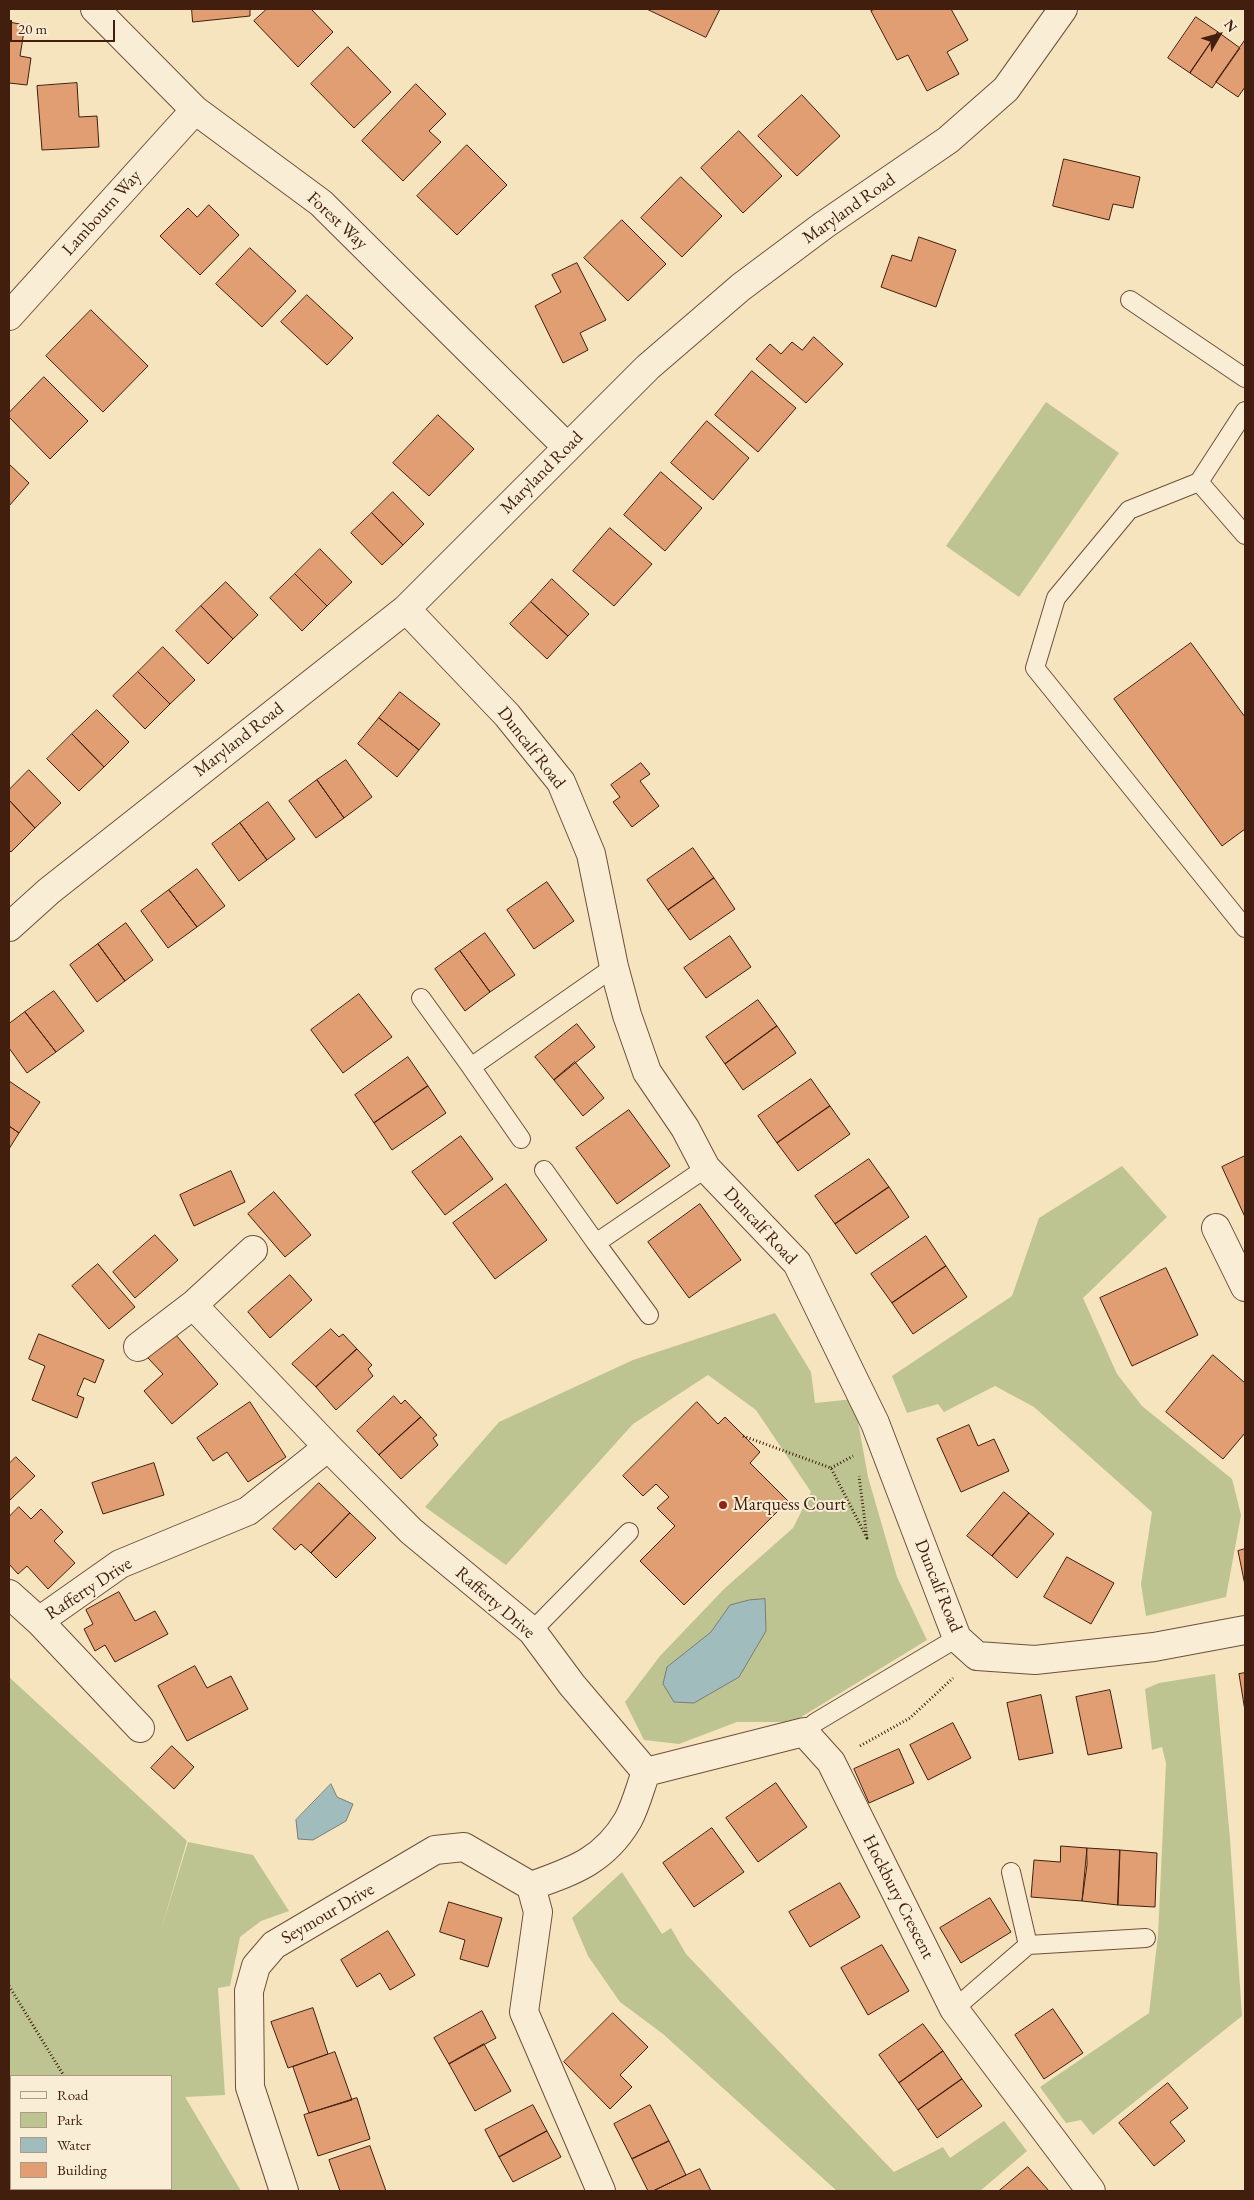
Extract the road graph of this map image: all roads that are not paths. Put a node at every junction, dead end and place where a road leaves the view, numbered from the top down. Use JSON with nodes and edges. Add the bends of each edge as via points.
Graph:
{"nodes":[{"id":1,"x":95,"y":9,"type":"edge"},
{"id":2,"x":1063,"y":9,"type":"edge"},
{"id":3,"x":194,"y":110,"type":"junction"},
{"id":4,"x":1130,"y":300,"type":"dead end"},
{"id":5,"x":9,"y":316,"type":"edge"},
{"id":6,"x":1245,"y":378,"type":"edge"},
{"id":7,"x":1245,"y":411,"type":"edge"},
{"id":8,"x":568,"y":447,"type":"junction"},
{"id":9,"x":1199,"y":482,"type":"junction"},
{"id":10,"x":1245,"y":536,"type":"edge"},
{"id":11,"x":406,"y":609,"type":"junction"},
{"id":12,"x":9,"y":927,"type":"edge"},
{"id":13,"x":1245,"y":928,"type":"edge"},
{"id":14,"x":614,"y":967,"type":"junction"},
{"id":15,"x":421,"y":998,"type":"dead end"},
{"id":16,"x":471,"y":1067,"type":"junction"},
{"id":17,"x":521,"y":1139,"type":"dead end"},
{"id":18,"x":706,"y":1168,"type":"junction"},
{"id":19,"x":544,"y":1170,"type":"dead end"},
{"id":20,"x":1216,"y":1228,"type":"dead end"},
{"id":21,"x":596,"y":1243,"type":"junction"},
{"id":22,"x":253,"y":1250,"type":"dead end"},
{"id":23,"x":1245,"y":1287,"type":"edge"},
{"id":24,"x":193,"y":1305,"type":"junction"},
{"id":25,"x":648,"y":1315,"type":"dead end"},
{"id":26,"x":138,"y":1347,"type":"dead end"},
{"id":27,"x":328,"y":1448,"type":"junction"},
{"id":28,"x":628,"y":1532,"type":"dead end"},
{"id":29,"x":9,"y":1594,"type":"edge"},
{"id":30,"x":39,"y":1621,"type":"junction"},
{"id":31,"x":1245,"y":1630,"type":"edge"},
{"id":32,"x":532,"y":1632,"type":"junction"},
{"id":33,"x":956,"y":1638,"type":"junction"},
{"id":34,"x":140,"y":1728,"type":"dead end"},
{"id":35,"x":804,"y":1732,"type":"junction"},
{"id":36,"x":646,"y":1772,"type":"junction"},
{"id":37,"x":1012,"y":1872,"type":"dead end"},
{"id":38,"x":531,"y":1886,"type":"junction"},
{"id":39,"x":1146,"y":1938,"type":"dead end"},
{"id":40,"x":1028,"y":1946,"type":"junction"},
{"id":41,"x":954,"y":2010,"type":"junction"},
{"id":42,"x":284,"y":2191,"type":"edge"},
{"id":43,"x":601,"y":2191,"type":"edge"},
{"id":44,"x":1091,"y":2191,"type":"edge"}],
"edges":[{"from":1,"to":3,"type":"street","name":"Forest Way"},
{"from":2,"to":8,"type":"street","name":"Maryland Road","via":[[1006,89],[948,140],[741,287],[648,367]]},
{"from":3,"to":5,"type":"street","name":"Lambourn Way"},
{"from":3,"to":8,"type":"street","name":"Forest Way","via":[[321,203]]},
{"from":4,"to":6,"type":"lane"},
{"from":7,"to":9,"type":"lane"},
{"from":8,"to":11,"type":"street","name":"Maryland Road"},
{"from":9,"to":10,"type":"lane"},
{"from":9,"to":13,"type":"lane","via":[[1129,510],[1056,598],[1035,668]]},
{"from":11,"to":12,"type":"street","name":"Maryland Road","via":[[49,891]]},
{"from":11,"to":14,"type":"street","name":"Duncalf Road","via":[[507,715],[561,782],[591,854]]},
{"from":14,"to":16,"type":"lane"},
{"from":14,"to":18,"type":"street","name":"Duncalf Road","via":[[647,1072]]},
{"from":15,"to":16,"type":"lane"},
{"from":16,"to":17,"type":"lane"},
{"from":18,"to":21,"type":"lane"},
{"from":18,"to":33,"type":"street","name":"Duncalf Road","via":[[797,1263],[875,1423]]},
{"from":19,"to":21,"type":"lane"},
{"from":20,"to":23,"type":"street"},
{"from":21,"to":25,"type":"lane"},
{"from":22,"to":24,"type":"street"},
{"from":24,"to":26,"type":"street"},
{"from":24,"to":27,"type":"street","name":"Rafferty Drive"},
{"from":27,"to":30,"type":"street","name":"Rafferty Drive","via":[[248,1511],[120,1564]]},
{"from":27,"to":32,"type":"street","name":"Rafferty Drive","via":[[411,1531]]},
{"from":28,"to":32,"type":"lane"},
{"from":29,"to":30,"type":"street","name":"Rafferty Drive"},
{"from":30,"to":34,"type":"street"},
{"from":31,"to":33,"type":"street","name":"Duncalf Road","via":[[1154,1647],[1035,1660],[977,1656]]},
{"from":32,"to":36,"type":"street","name":"Rafferty Drive"},
{"from":33,"to":35,"type":"lane"},
{"from":35,"to":36,"type":"street"},
{"from":35,"to":41,"type":"street","name":"Hockbury Crescent","via":[[831,1762]]},
{"from":36,"to":38,"type":"street","via":[[628,1819],[603,1853],[571,1872]]},
{"from":37,"to":40,"type":"lane"},
{"from":38,"to":42,"type":"street","name":"Seymour Drive","via":[[464,1847],[435,1850],[274,1945],[256,1966],[249,1991],[250,2087]]},
{"from":38,"to":43,"type":"street","via":[[538,1912],[524,2012]]},
{"from":39,"to":40,"type":"lane"},
{"from":40,"to":41,"type":"lane"},
{"from":41,"to":44,"type":"street","name":"Hockbury Crescent"}]}
